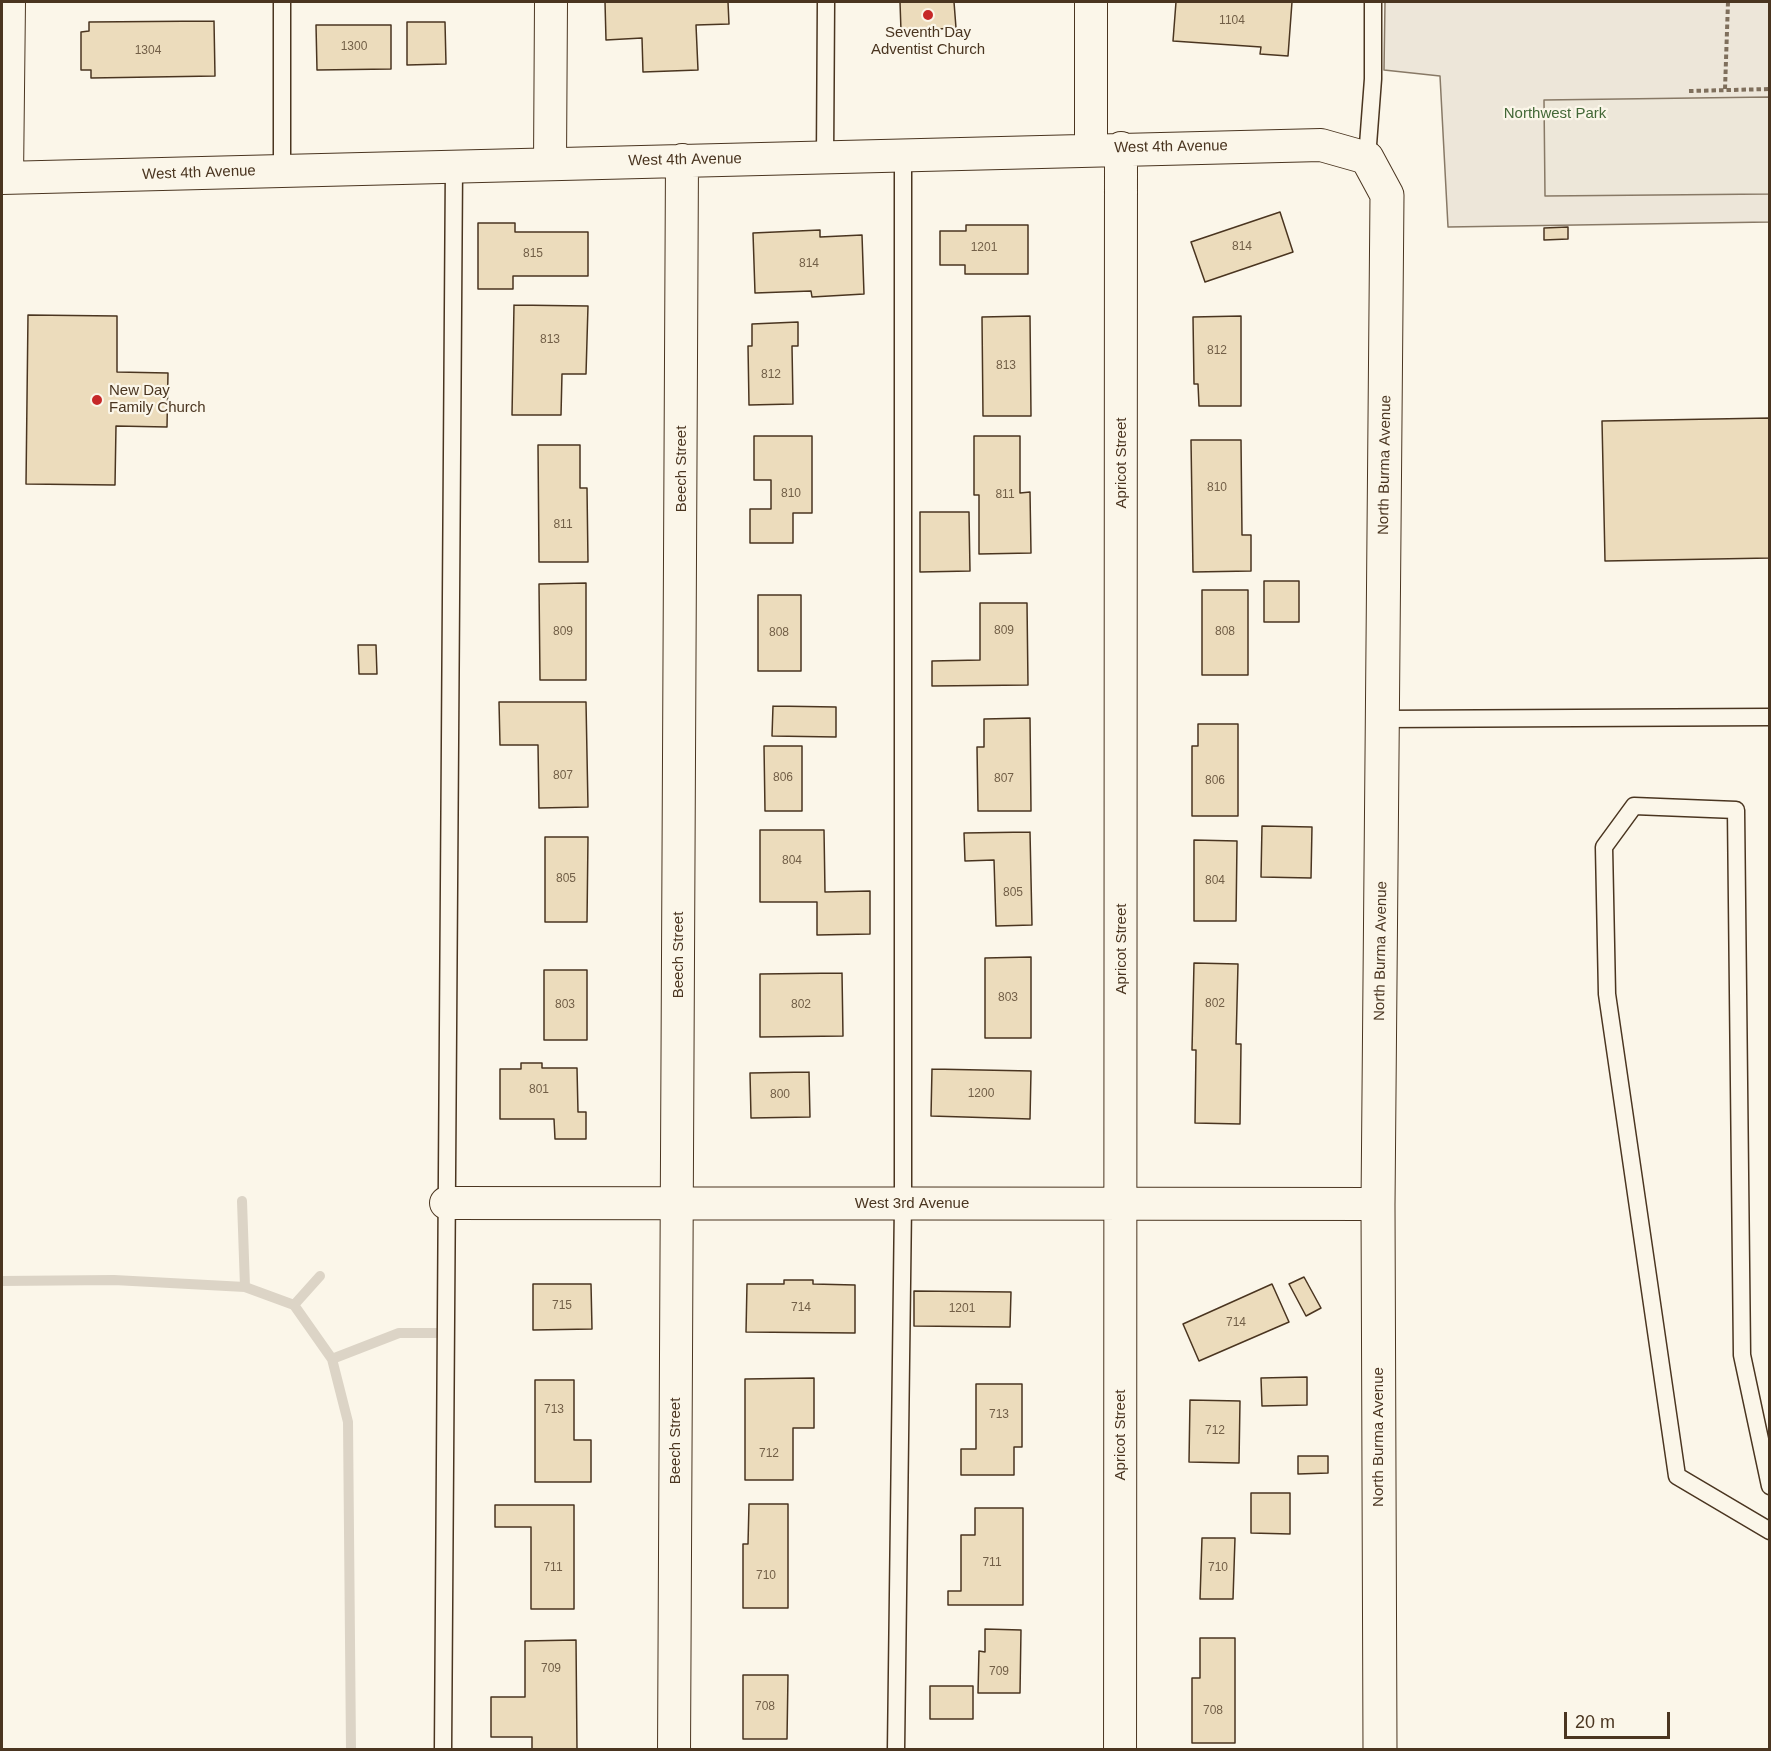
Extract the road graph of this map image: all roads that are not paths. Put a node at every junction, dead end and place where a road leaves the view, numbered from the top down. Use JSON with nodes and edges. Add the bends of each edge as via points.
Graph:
{"nodes":[{"id":1,"x":9,"y":2,"type":"edge"},
{"id":2,"x":282,"y":2,"type":"edge"},
{"id":3,"x":551,"y":2,"type":"edge"},
{"id":4,"x":826,"y":2,"type":"edge"},
{"id":5,"x":1091,"y":2,"type":"edge"},
{"id":6,"x":1373,"y":2,"type":"edge"},
{"id":7,"x":1106,"y":149,"type":"junction"},
{"id":8,"x":903,"y":155,"type":"junction"},
{"id":9,"x":825,"y":158,"type":"junction"},
{"id":10,"x":1367,"y":158,"type":"junction"},
{"id":11,"x":682,"y":160,"type":"junction"},
{"id":12,"x":550,"y":163,"type":"junction"},
{"id":13,"x":454,"y":166,"type":"junction"},
{"id":14,"x":282,"y":170,"type":"junction"},
{"id":15,"x":4,"y":178,"type":"edge"},
{"id":16,"x":1770,"y":717,"type":"edge"},
{"id":17,"x":1383,"y":719,"type":"junction"},
{"id":18,"x":446,"y":1203,"type":"junction"},
{"id":19,"x":677,"y":1203,"type":"junction"},
{"id":20,"x":903,"y":1204,"type":"junction"},
{"id":21,"x":1122,"y":1204,"type":"junction"},
{"id":22,"x":1378,"y":1204,"type":"junction"},
{"id":23,"x":1770,"y":1486,"type":"edge"},
{"id":24,"x":1770,"y":1531,"type":"edge"},
{"id":25,"x":443,"y":1749,"type":"edge"},
{"id":26,"x":674,"y":1749,"type":"edge"},
{"id":27,"x":896,"y":1749,"type":"edge"},
{"id":28,"x":1120,"y":1749,"type":"edge"},
{"id":29,"x":1380,"y":1749,"type":"edge"}],
"edges":[{"from":1,"to":15,"type":"street"},
{"from":2,"to":14,"type":"lane"},
{"from":3,"to":12,"type":"street"},
{"from":4,"to":9,"type":"lane"},
{"from":5,"to":7,"type":"street","name":"Apricot Street"},
{"from":6,"to":10,"type":"lane"},
{"from":7,"to":8,"type":"street","name":"West 4th Avenue"},
{"from":7,"to":10,"type":"street","name":"West 4th Avenue","via":[[1321,145]]},
{"from":7,"to":21,"type":"street","name":"Apricot Street"},
{"from":8,"to":9,"type":"street","name":"West 4th Avenue"},
{"from":8,"to":20,"type":"lane"},
{"from":9,"to":11,"type":"street","name":"West 4th Avenue"},
{"from":10,"to":17,"type":"street","name":"North Burma Avenue","via":[[1387,195]]},
{"from":11,"to":12,"type":"street","name":"West 4th Avenue"},
{"from":11,"to":19,"type":"street","name":"Beech Street"},
{"from":12,"to":13,"type":"street","name":"West 4th Avenue"},
{"from":13,"to":14,"type":"street","name":"West 4th Avenue"},
{"from":13,"to":18,"type":"lane"},
{"from":14,"to":15,"type":"street","name":"West 4th Avenue"},
{"from":16,"to":17,"type":"lane"},
{"from":17,"to":22,"type":"street","name":"North Burma Avenue"},
{"from":18,"to":19,"type":"street","name":"West 3rd Avenue"},
{"from":18,"to":25,"type":"lane"},
{"from":19,"to":20,"type":"street","name":"West 3rd Avenue"},
{"from":19,"to":26,"type":"street","name":"Beech Street"},
{"from":20,"to":21,"type":"street","name":"West 3rd Avenue"},
{"from":20,"to":27,"type":"lane"},
{"from":21,"to":22,"type":"street","name":"West 3rd Avenue"},
{"from":21,"to":28,"type":"street","name":"Apricot Street"},
{"from":22,"to":29,"type":"street","name":"North Burma Avenue"},
{"from":23,"to":24,"type":"lane","via":[[1742,1354],[1736,810],[1634,806],[1604,847],[1607,994],[1677,1476]]}]}
